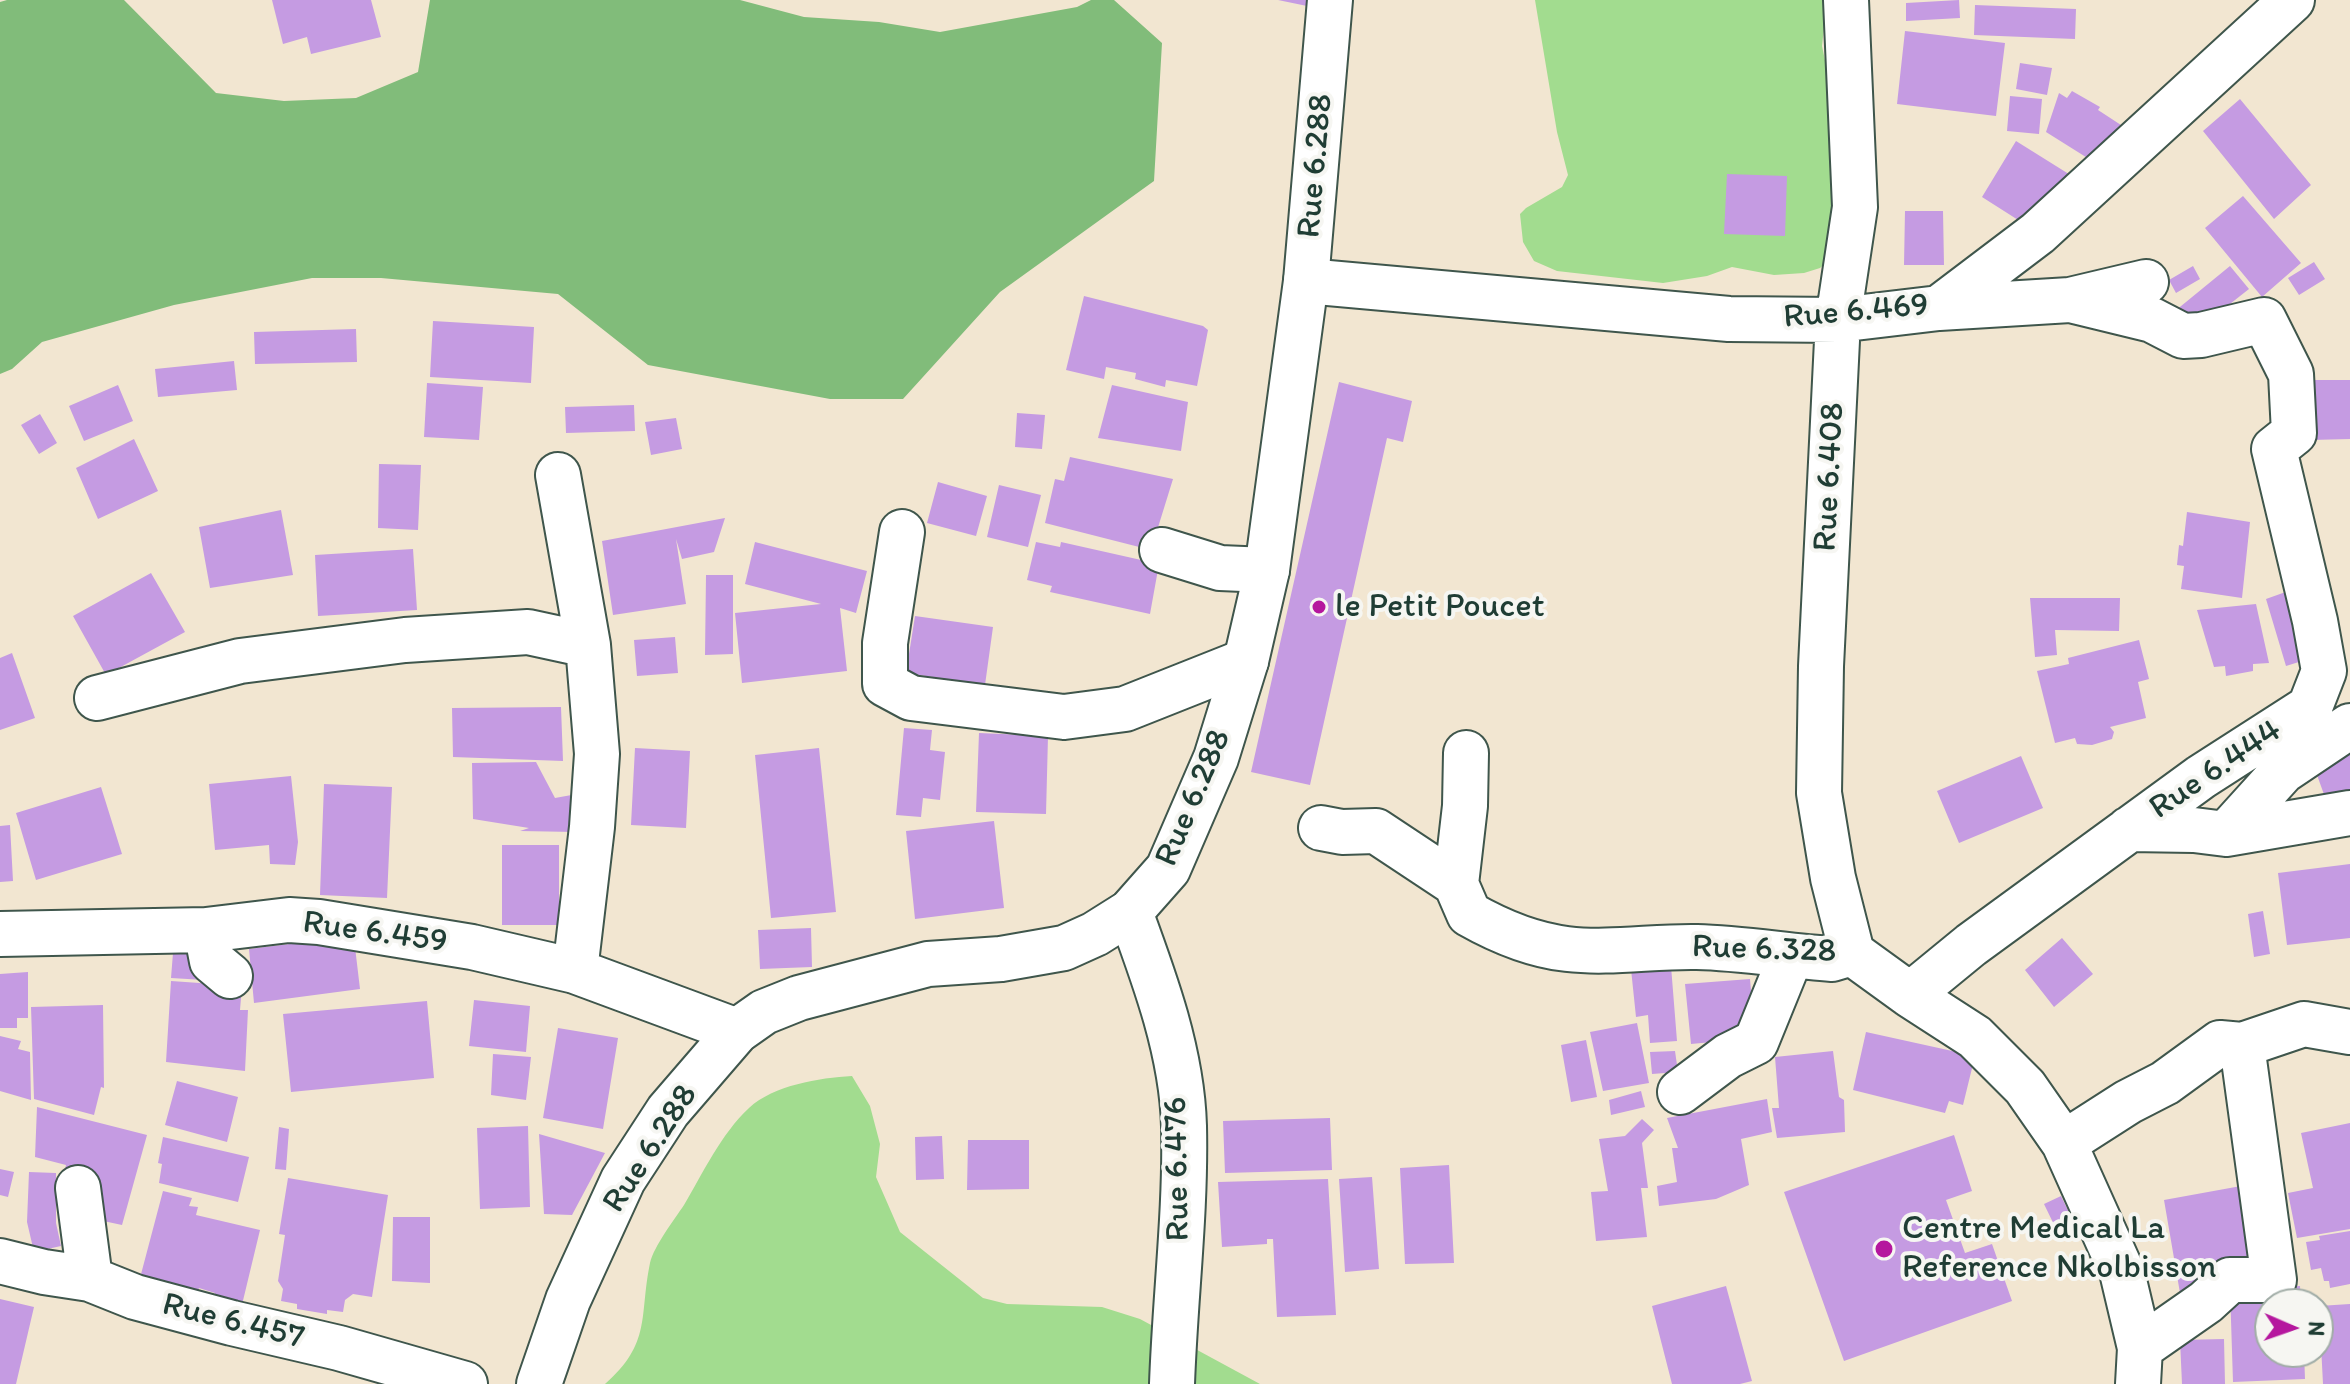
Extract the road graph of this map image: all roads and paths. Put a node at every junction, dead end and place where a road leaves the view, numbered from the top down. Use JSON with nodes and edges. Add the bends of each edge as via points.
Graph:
{"nodes":[{"id":1,"x":1330,"y":0,"type":"edge"},
{"id":2,"x":1846,"y":0,"type":"edge"},
{"id":3,"x":2292,"y":0,"type":"edge"},
{"id":4,"x":2038,"y":233,"type":"junction"},
{"id":5,"x":1306,"y":281,"type":"junction"},
{"id":6,"x":2146,"y":282,"type":"dead end"},
{"id":7,"x":2070,"y":300,"type":"junction"},
{"id":8,"x":1939,"y":308,"type":"junction"},
{"id":9,"x":1838,"y":320,"type":"junction"},
{"id":10,"x":558,"y":475,"type":"dead end"},
{"id":11,"x":902,"y":532,"type":"dead end"},
{"id":12,"x":1162,"y":550,"type":"dead end"},
{"id":13,"x":1267,"y":570,"type":"junction"},
{"id":14,"x":588,"y":645,"type":"junction"},
{"id":15,"x":1246,"y":661,"type":"junction"},
{"id":16,"x":2324,"y":671,"type":"junction"},
{"id":17,"x":97,"y":698,"type":"dead end"},
{"id":18,"x":2350,"y":712,"type":"edge"},
{"id":19,"x":2350,"y":726,"type":"edge"},
{"id":20,"x":1466,"y":753,"type":"dead end"},
{"id":21,"x":2350,"y":813,"type":"edge"},
{"id":22,"x":1321,"y":828,"type":"dead end"},
{"id":23,"x":2129,"y":829,"type":"junction"},
{"id":24,"x":2226,"y":834,"type":"junction"},
{"id":25,"x":1456,"y":884,"type":"junction"},
{"id":26,"x":1130,"y":912,"type":"junction"},
{"id":27,"x":206,"y":930,"type":"junction"},
{"id":28,"x":0,"y":934,"type":"edge"},
{"id":29,"x":1852,"y":953,"type":"junction"},
{"id":30,"x":1791,"y":956,"type":"junction"},
{"id":31,"x":575,"y":971,"type":"junction"},
{"id":32,"x":230,"y":976,"type":"dead end"},
{"id":33,"x":1910,"y":995,"type":"junction"},
{"id":34,"x":737,"y":1031,"type":"junction"},
{"id":35,"x":2350,"y":1032,"type":"edge"},
{"id":36,"x":2242,"y":1045,"type":"junction"},
{"id":37,"x":1680,"y":1092,"type":"dead end"},
{"id":38,"x":2064,"y":1143,"type":"junction"},
{"id":39,"x":78,"y":1188,"type":"dead end"},
{"id":40,"x":0,"y":1261,"type":"edge"},
{"id":41,"x":90,"y":1279,"type":"junction"},
{"id":42,"x":2139,"y":1366,"type":"edge"},
{"id":43,"x":465,"y":1384,"type":"edge"},
{"id":44,"x":539,"y":1384,"type":"edge"},
{"id":45,"x":1172,"y":1384,"type":"edge"}],
"edges":[{"from":1,"to":5,"type":"street","name":"Rue 6.288"},
{"from":2,"to":9,"type":"street","name":"Rue 6.408","via":[[1855,207]]},
{"from":3,"to":4,"type":"street","name":"Rue 6.469"},
{"from":4,"to":7,"type":"street"},
{"from":4,"to":8,"type":"street","name":"Rue 6.469"},
{"from":5,"to":9,"type":"street","name":"Rue 6.469","via":[[1729,319]]},
{"from":5,"to":13,"type":"street","name":"Rue 6.288"},
{"from":6,"to":7,"type":"street"},
{"from":7,"to":8,"type":"street"},
{"from":7,"to":16,"type":"street","via":[[2152,320],[2183,336],[2264,320],[2291,374],[2294,433],[2274,449]]},
{"from":8,"to":9,"type":"street","name":"Rue 6.469"},
{"from":9,"to":29,"type":"street","name":"Rue 6.408","via":[[1819,793]]},
{"from":10,"to":14,"type":"street"},
{"from":11,"to":15,"type":"street","via":[[885,643],[885,684],[911,698],[1064,717],[1125,709]]},
{"from":12,"to":13,"type":"street","via":[[1220,568]]},
{"from":13,"to":15,"type":"street","name":"Rue 6.288"},
{"from":14,"to":17,"type":"street","via":[[528,632],[405,640],[240,661]]},
{"from":14,"to":31,"type":"street","via":[[597,754]]},
{"from":15,"to":26,"type":"street","name":"Rue 6.288","via":[[1216,758],[1168,869]]},
{"from":16,"to":18,"type":"street"},
{"from":16,"to":23,"type":"street","name":"Rue 6.444","via":[[2310,707]]},
{"from":19,"to":24,"type":"street","via":[[2283,771]]},
{"from":20,"to":25,"type":"street"},
{"from":21,"to":24,"type":"street"},
{"from":22,"to":25,"type":"street","name":"Rue 6.328","via":[[1376,831]]},
{"from":23,"to":24,"type":"street"},
{"from":23,"to":33,"type":"street","name":"Rue 6.444"},
{"from":25,"to":30,"type":"street","name":"Rue 6.328","via":[[1469,914],[1523,939],[1566,949],[1700,947]]},
{"from":26,"to":34,"type":"street","name":"Rue 6.288","via":[[1064,948],[928,964],[799,998],[764,1012]]},
{"from":26,"to":45,"type":"street","name":"Rue 6.476","via":[[1155,980],[1184,1124]]},
{"from":27,"to":28,"type":"street","name":"Rue 6.459"},
{"from":27,"to":31,"type":"street","name":"Rue 6.459","via":[[289,920],[319,922],[472,947]]},
{"from":27,"to":32,"type":"street","via":[[212,961]]},
{"from":29,"to":30,"type":"street","name":"Rue 6.328","via":[[1832,959]]},
{"from":29,"to":33,"type":"street","name":"Rue 6.328"},
{"from":30,"to":37,"type":"street","via":[[1756,1042]]},
{"from":31,"to":34,"type":"street","name":"Rue 6.459"},
{"from":33,"to":38,"type":"street","name":"Rue 6.328","via":[[1975,1037],[2025,1087]]},
{"from":34,"to":44,"type":"street","name":"Rue 6.288","via":[[668,1111],[623,1180],[568,1300]]},
{"from":35,"to":36,"type":"street","via":[[2304,1024]]},
{"from":36,"to":38,"type":"street","via":[[2220,1043]]},
{"from":36,"to":42,"type":"street","via":[[2274,1280],[2230,1280]]},
{"from":38,"to":42,"type":"street","name":"Rue 6.328","via":[[2122,1272]]},
{"from":39,"to":41,"type":"street"},
{"from":40,"to":41,"type":"street","name":"Rue 6.457"},
{"from":41,"to":43,"type":"street","name":"Rue 6.457","via":[[135,1297]]}]}
